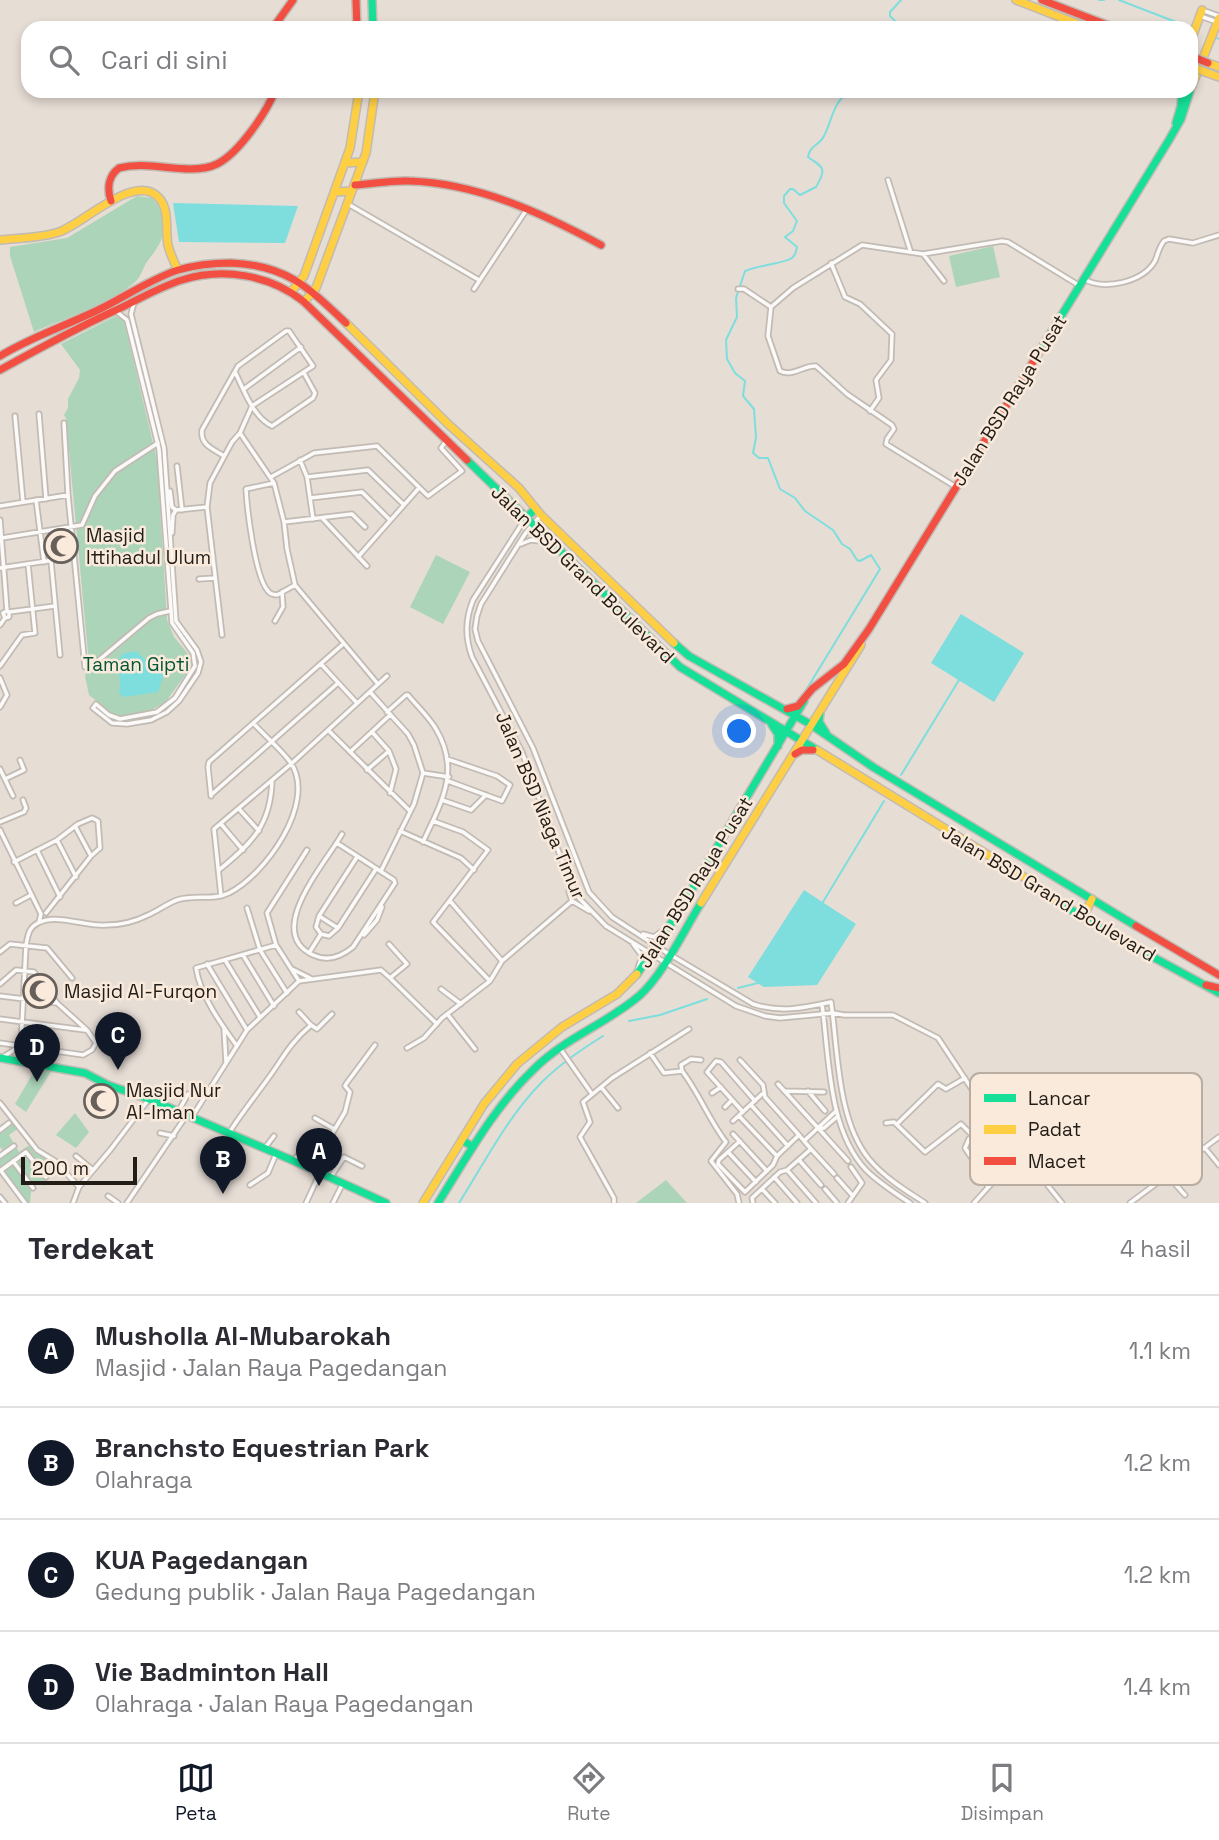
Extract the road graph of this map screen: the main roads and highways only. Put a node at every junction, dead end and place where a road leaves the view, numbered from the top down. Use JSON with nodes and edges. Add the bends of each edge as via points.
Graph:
{"nodes":[{"id":1,"x":293,"y":0,"type":"edge"},
{"id":2,"x":356,"y":0,"type":"edge"},
{"id":3,"x":372,"y":0,"type":"edge"},
{"id":4,"x":1016,"y":0,"type":"edge"},
{"id":5,"x":1042,"y":0,"type":"edge"},
{"id":6,"x":1201,"y":13,"type":"road end"},
{"id":7,"x":1219,"y":19,"type":"edge"},
{"id":8,"x":278,"y":21,"type":"edge"},
{"id":9,"x":357,"y":21,"type":"edge"},
{"id":10,"x":373,"y":21,"type":"edge"},
{"id":11,"x":1070,"y":21,"type":"edge"},
{"id":12,"x":1097,"y":21,"type":"edge"},
{"id":13,"x":1198,"y":21,"type":"edge"},
{"id":14,"x":1198,"y":59,"type":"edge"},
{"id":15,"x":1219,"y":67,"type":"edge"},
{"id":16,"x":1198,"y":69,"type":"edge"},
{"id":17,"x":1198,"y":70,"type":"edge"},
{"id":18,"x":1219,"y":77,"type":"edge"},
{"id":19,"x":272,"y":98,"type":"edge"},
{"id":20,"x":358,"y":98,"type":"edge"},
{"id":21,"x":374,"y":98,"type":"edge"},
{"id":22,"x":1181,"y":98,"type":"edge"},
{"id":23,"x":1187,"y":98,"type":"edge"},
{"id":24,"x":1170,"y":141,"type":"junction"},
{"id":25,"x":363,"y":162,"type":"junction"},
{"id":26,"x":345,"y":163,"type":"junction"},
{"id":27,"x":354,"y":188,"type":"junction"},
{"id":28,"x":335,"y":192,"type":"junction"},
{"id":29,"x":111,"y":201,"type":"junction"},
{"id":30,"x":0,"y":240,"type":"edge"},
{"id":31,"x":601,"y":245,"type":"dead end"},
{"id":32,"x":178,"y":270,"type":"junction"},
{"id":33,"x":299,"y":282,"type":"junction"},
{"id":34,"x":291,"y":292,"type":"junction"},
{"id":35,"x":313,"y":292,"type":"junction"},
{"id":36,"x":304,"y":302,"type":"junction"},
{"id":37,"x":0,"y":356,"type":"edge"},
{"id":38,"x":0,"y":370,"type":"edge"},
{"id":39,"x":535,"y":509,"type":"junction"},
{"id":40,"x":525,"y":519,"type":"junction"},
{"id":41,"x":869,"y":629,"type":"junction"},
{"id":42,"x":807,"y":695,"type":"junction"},
{"id":43,"x":778,"y":705,"type":"junction"},
{"id":44,"x":820,"y":707,"type":"junction"},
{"id":45,"x":796,"y":716,"type":"junction"},
{"id":46,"x":769,"y":722,"type":"junction"},
{"id":47,"x":810,"y":724,"type":"junction"},
{"id":48,"x":787,"y":733,"type":"junction"},
{"id":49,"x":828,"y":735,"type":"junction"},
{"id":50,"x":801,"y":741,"type":"junction"},
{"id":51,"x":778,"y":747,"type":"junction"},
{"id":52,"x":817,"y":751,"type":"junction"},
{"id":53,"x":792,"y":756,"type":"junction"},
{"id":54,"x":1092,"y":899,"type":"junction"},
{"id":55,"x":1083,"y":917,"type":"junction"},
{"id":56,"x":1219,"y":975,"type":"edge"},
{"id":57,"x":1219,"y":991,"type":"edge"},
{"id":58,"x":1,"y":1058,"type":"edge"},
{"id":59,"x":462,"y":1140,"type":"junction"},
{"id":60,"x":473,"y":1147,"type":"junction"},
{"id":61,"x":386,"y":1203,"type":"edge"},
{"id":62,"x":421,"y":1203,"type":"edge"},
{"id":63,"x":438,"y":1203,"type":"edge"}],
"edges":[{"from":1,"to":8,"type":"main road"},
{"from":2,"to":9,"type":"main road"},
{"from":3,"to":10,"type":"main road"},
{"from":4,"to":11,"type":"main road"},
{"from":5,"to":12,"type":"main road"},
{"from":6,"to":13,"type":"main road"},
{"from":7,"to":17,"type":"main road"},
{"from":14,"to":15,"type":"main road","bridge":true},
{"from":16,"to":18,"type":"main road","bridge":true},
{"from":19,"to":29,"type":"main road","via":[[224,160],[207,167],[118,168],[110,181]]},
{"from":20,"to":26,"type":"main road"},
{"from":21,"to":25,"type":"main road"},
{"from":22,"to":24,"type":"main road"},
{"from":23,"to":24,"type":"main road"},
{"from":24,"to":41,"type":"main road","name":"Jalan BSD Raya Pusat"},
{"from":25,"to":26,"type":"main road"},
{"from":25,"to":27,"type":"main road"},
{"from":26,"to":28,"type":"main road"},
{"from":27,"to":28,"type":"main road"},
{"from":27,"to":31,"type":"main road","via":[[411,181],[486,194],[552,218]]},
{"from":27,"to":35,"type":"main road"},
{"from":28,"to":33,"type":"main road"},
{"from":29,"to":30,"type":"main road","via":[[61,231]]},
{"from":29,"to":32,"type":"main road","via":[[131,191],[150,190],[159,196]]},
{"from":32,"to":33,"type":"main road","name":"Jalan BSD Grand Boulevard","via":[[217,262],[246,263]]},
{"from":32,"to":37,"type":"main road","name":"Jalan BSD Grand Boulevard"},
{"from":33,"to":34,"type":"main road"},
{"from":33,"to":35,"type":"main road","name":"Jalan BSD Grand Boulevard"},
{"from":34,"to":36,"type":"main road","name":"Jalan BSD Grand Boulevard"},
{"from":34,"to":38,"type":"main road","name":"Jalan BSD Grand Boulevard","via":[[251,277],[215,274],[181,280]]},
{"from":35,"to":36,"type":"main road"},
{"from":35,"to":39,"type":"main road","name":"Jalan BSD Grand Boulevard","via":[[519,488]]},
{"from":36,"to":40,"type":"main road","name":"Jalan BSD Grand Boulevard"},
{"from":39,"to":40,"type":"main road"},
{"from":39,"to":43,"type":"main road","name":"Jalan BSD Grand Boulevard","via":[[690,656]]},
{"from":40,"to":46,"type":"main road","name":"Jalan BSD Grand Boulevard","via":[[680,667]]},
{"from":41,"to":42,"type":"main road","via":[[848,660]]},
{"from":41,"to":44,"type":"main road","name":"Jalan BSD Raya Pusat"},
{"from":42,"to":43,"type":"main road","via":[[798,706],[786,709]]},
{"from":42,"to":45,"type":"main road","name":"Jalan BSD Raya Pusat"},
{"from":43,"to":45,"type":"main road","name":"Jalan BSD Grand Boulevard"},
{"from":44,"to":47,"type":"main road","name":"Jalan BSD Raya Pusat"},
{"from":44,"to":49,"type":"main road","via":[[819,722]]},
{"from":45,"to":47,"type":"main road","name":"Jalan BSD Grand Boulevard"},
{"from":45,"to":48,"type":"main road","name":"Jalan BSD Raya Pusat"},
{"from":46,"to":48,"type":"main road","name":"Jalan BSD Grand Boulevard"},
{"from":46,"to":51,"type":"main road","via":[[776,731]]},
{"from":47,"to":49,"type":"main road","name":"Jalan BSD Grand Boulevard"},
{"from":47,"to":50,"type":"main road","name":"Jalan BSD Raya Pusat"},
{"from":48,"to":50,"type":"main road","name":"Jalan BSD Grand Boulevard"},
{"from":48,"to":51,"type":"main road","name":"Jalan BSD Raya Pusat"},
{"from":49,"to":54,"type":"main road","name":"Jalan BSD Grand Boulevard"},
{"from":50,"to":52,"type":"main road","name":"Jalan BSD Grand Boulevard"},
{"from":50,"to":53,"type":"main road","name":"Jalan BSD Raya Pusat"},
{"from":51,"to":59,"type":"main road","name":"Jalan BSD Raya Pusat","via":[[633,979],[517,1064]]},
{"from":52,"to":53,"type":"main road","via":[[802,750]]},
{"from":52,"to":55,"type":"main road","name":"Jalan BSD Grand Boulevard"},
{"from":53,"to":60,"type":"main road","name":"Jalan BSD Raya Pusat","via":[[651,984],[631,1003],[587,1028],[529,1072]]},
{"from":54,"to":55,"type":"main road"},
{"from":54,"to":56,"type":"main road","name":"Jalan BSD Grand Boulevard"},
{"from":55,"to":57,"type":"main road","name":"Jalan BSD Grand Boulevard","via":[[1195,982]]},
{"from":58,"to":61,"type":"main road","via":[[85,1073]]},
{"from":59,"to":60,"type":"main road"},
{"from":59,"to":62,"type":"main road","name":"Jalan BSD Raya Pusat"},
{"from":60,"to":63,"type":"main road","name":"Jalan BSD Raya Pusat"}]}
